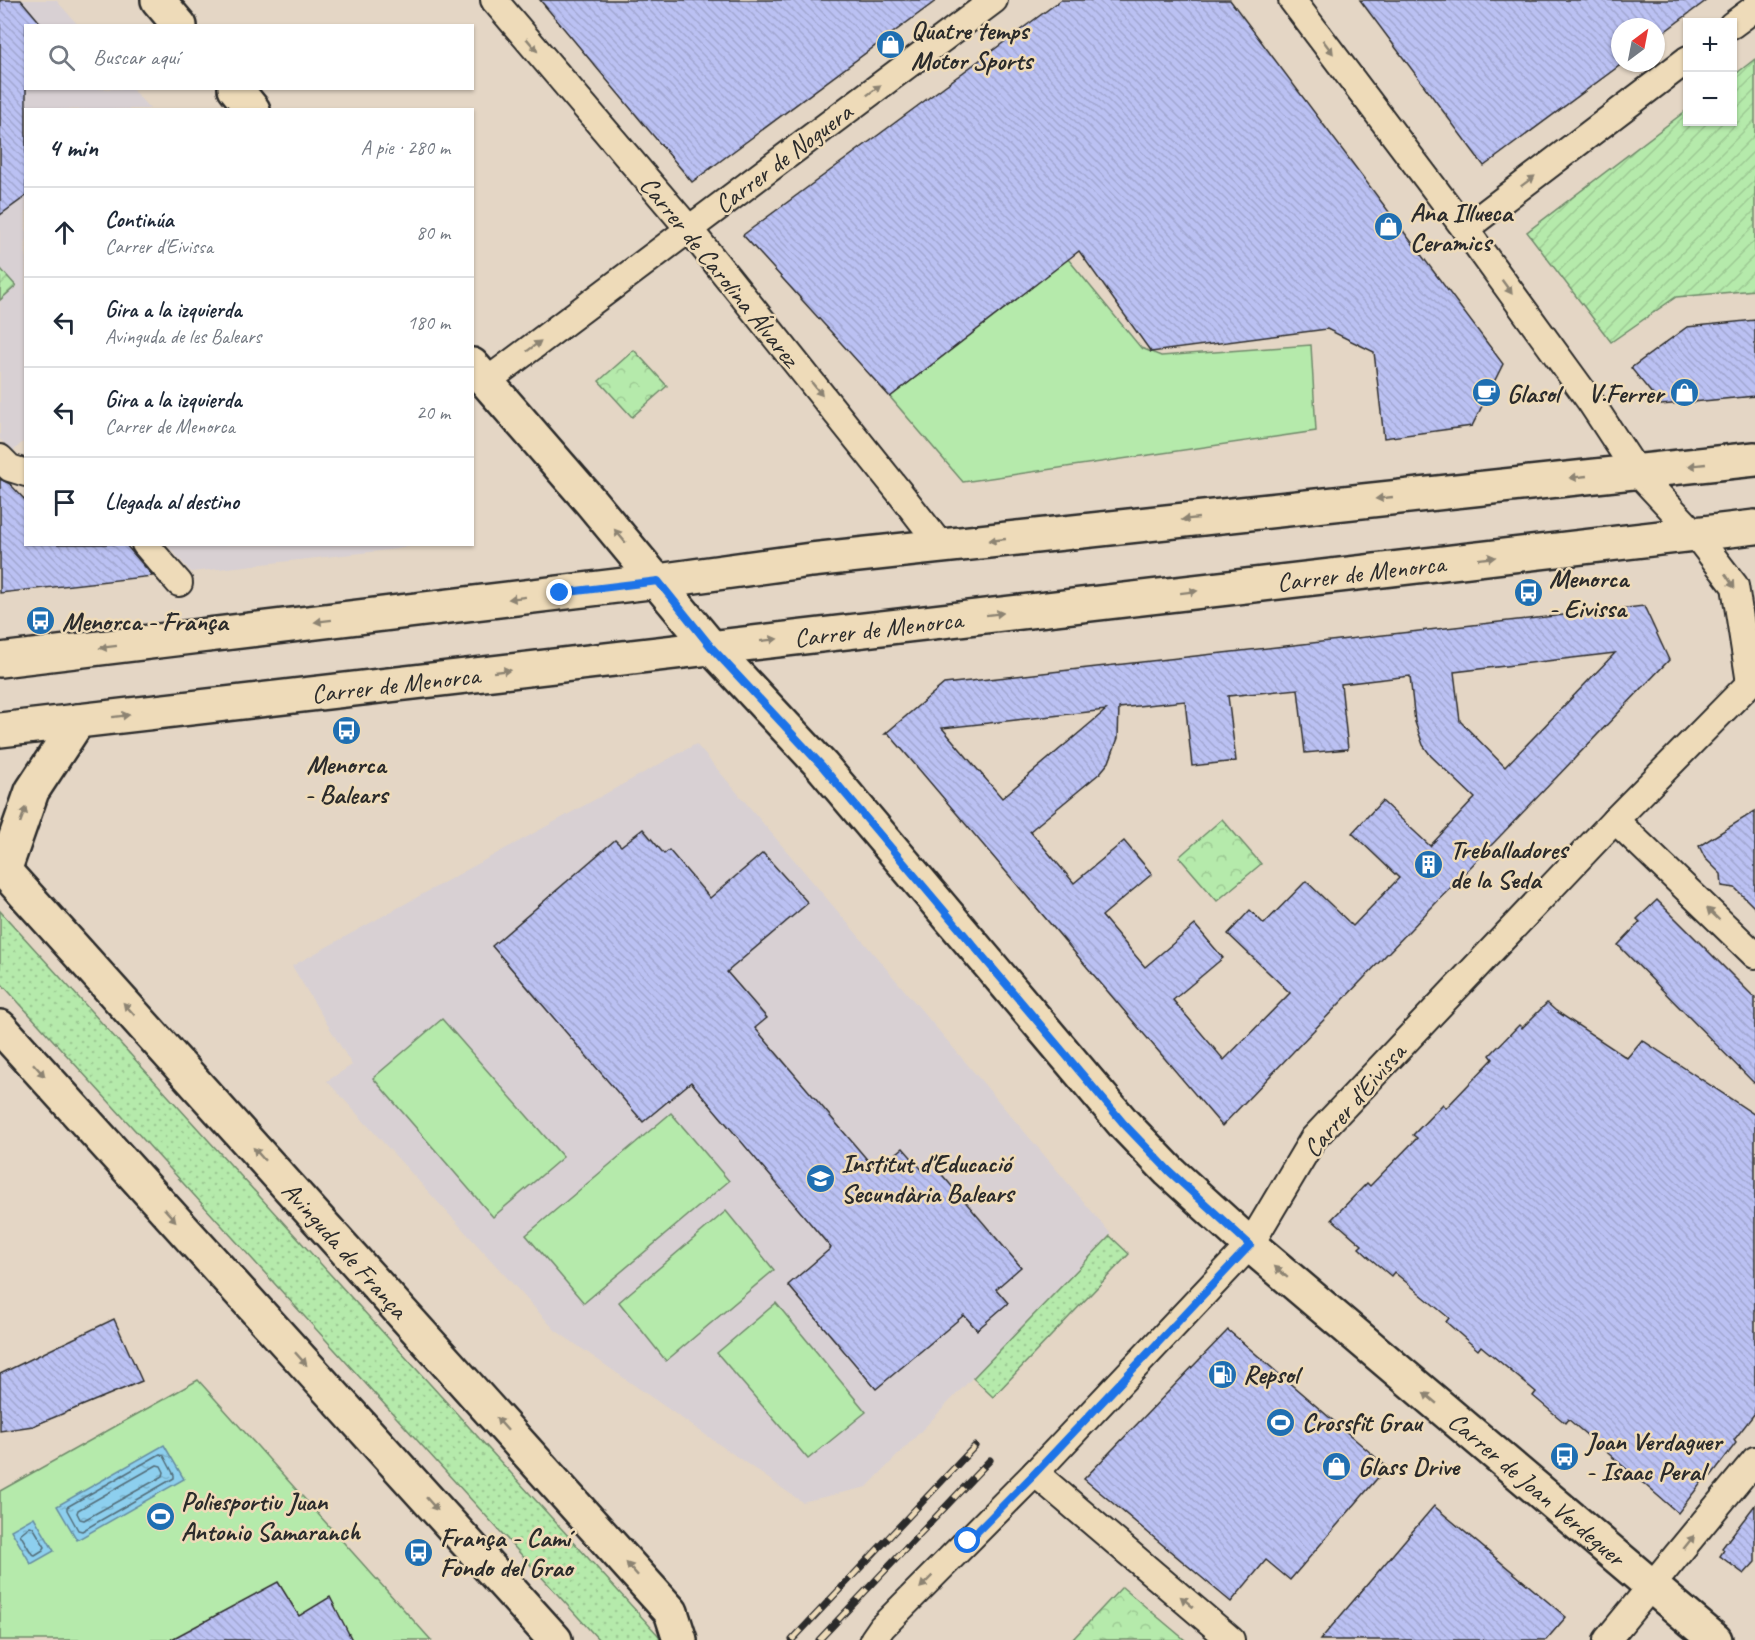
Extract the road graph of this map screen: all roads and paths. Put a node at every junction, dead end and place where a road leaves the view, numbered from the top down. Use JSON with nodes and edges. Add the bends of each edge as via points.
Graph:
{"nodes":[{"id":1,"x":158,"y":0,"type":"edge"},
{"id":2,"x":494,"y":0,"type":"edge"},
{"id":3,"x":994,"y":0,"type":"edge"},
{"id":4,"x":1292,"y":0,"type":"edge"},
{"id":5,"x":1755,"y":8,"type":"edge"},
{"id":6,"x":1737,"y":21,"type":"edge"},
{"id":7,"x":178,"y":24,"type":"edge"},
{"id":8,"x":1683,"y":63,"type":"edge"},
{"id":9,"x":237,"y":90,"type":"edge"},
{"id":10,"x":251,"y":108,"type":"edge"},
{"id":11,"x":688,"y":229,"type":"junction"},
{"id":12,"x":1465,"y":229,"type":"junction"},
{"id":13,"x":480,"y":373,"type":"edge"},
{"id":14,"x":0,"y":458,"type":"edge"},
{"id":15,"x":1755,"y":459,"type":"edge"},
{"id":16,"x":1636,"y":471,"type":"junction"},
{"id":17,"x":24,"y":472,"type":"edge"},
{"id":18,"x":1755,"y":527,"type":"edge"},
{"id":19,"x":1695,"y":534,"type":"junction"},
{"id":20,"x":147,"y":546,"type":"edge"},
{"id":21,"x":941,"y":546,"type":"junction"},
{"id":22,"x":658,"y":581,"type":"junction"},
{"id":23,"x":179,"y":583,"type":"dead end"},
{"id":24,"x":711,"y":647,"type":"junction"},
{"id":25,"x":0,"y":660,"type":"edge"},
{"id":26,"x":1753,"y":681,"type":"edge"},
{"id":27,"x":78,"y":721,"type":"junction"},
{"id":28,"x":0,"y":730,"type":"edge"},
{"id":29,"x":1615,"y":820,"type":"junction"},
{"id":30,"x":2,"y":868,"type":"edge"},
{"id":31,"x":1755,"y":955,"type":"edge"},
{"id":32,"x":0,"y":1027,"type":"edge"},
{"id":33,"x":1250,"y":1245,"type":"junction"},
{"id":34,"x":1755,"y":1460,"type":"edge"},
{"id":35,"x":1035,"y":1473,"type":"junction"},
{"id":36,"x":1652,"y":1587,"type":"junction"},
{"id":37,"x":555,"y":1640,"type":"edge"},
{"id":38,"x":680,"y":1640,"type":"edge"},
{"id":39,"x":873,"y":1640,"type":"edge"},
{"id":40,"x":1231,"y":1640,"type":"edge"},
{"id":41,"x":1607,"y":1640,"type":"edge"},
{"id":42,"x":1714,"y":1640,"type":"edge"}],
"edges":[{"from":1,"to":7,"type":"main road"},
{"from":2,"to":11,"type":"street","name":"Carrer de Carolina Álvarez","one_way":true},
{"from":11,"to":3,"type":"street","name":"Carrer de Noguera","one_way":true},
{"from":4,"to":12,"type":"street","one_way":true},
{"from":5,"to":6,"type":"street"},
{"from":12,"to":8,"type":"street","one_way":true},
{"from":9,"to":10,"type":"main road"},
{"from":13,"to":11,"type":"street","name":"Carrer de Noguera","one_way":true},
{"from":11,"to":21,"type":"street","name":"Carrer de Carolina Álvarez","one_way":true},
{"from":12,"to":16,"type":"street","one_way":true},
{"from":22,"to":13,"type":"main road","name":"Carrer de Joan Verdeguer","one_way":true},
{"from":14,"to":17,"type":"street","via":[[10,468]]},
{"from":15,"to":16,"type":"main road","one_way":true},
{"from":16,"to":19,"type":"street"},
{"from":16,"to":21,"type":"main road","one_way":true},
{"from":18,"to":19,"type":"main road","name":"Carrer de Menorca"},
{"from":24,"to":19,"type":"main road","name":"Carrer de Menorca","one_way":true},
{"from":19,"to":26,"type":"street","one_way":true,"via":[[1735,586]]},
{"from":20,"to":23,"type":"street"},
{"from":21,"to":22,"type":"main road"},
{"from":22,"to":24,"type":"main road","name":"Carrer de Joan Verdeguer"},
{"from":22,"to":25,"type":"main road","one_way":true},
{"from":27,"to":24,"type":"main road","name":"Carrer de Menorca","one_way":true},
{"from":24,"to":33,"type":"main road","name":"Carrer de Joan Verdeguer","via":[[822,766],[1124,1124]]},
{"from":26,"to":29,"type":"street","name":"Carrer d'Eivissa"},
{"from":27,"to":28,"type":"main road","name":"Carrer de Menorca"},
{"from":30,"to":27,"type":"main road","one_way":true,"via":[[32,791]]},
{"from":31,"to":29,"type":"street","one_way":true},
{"from":29,"to":33,"type":"street","name":"Carrer d'Eivissa","via":[[1313,1139]]},
{"from":38,"to":30,"type":"main road","name":"Avinguda de França","one_way":true,"via":[[671,1612]]},
{"from":32,"to":37,"type":"main road","one_way":true},
{"from":33,"to":35,"type":"street","name":"Carrer d'Eivissa"},
{"from":36,"to":33,"type":"main road","name":"Carrer de Joan Verdeguer","one_way":true},
{"from":36,"to":34,"type":"street","one_way":true},
{"from":35,"to":39,"type":"street","name":"Carrer d'Eivissa","one_way":true},
{"from":40,"to":35,"type":"street","one_way":true},
{"from":36,"to":41,"type":"street"},
{"from":36,"to":42,"type":"main road","name":"Carrer de Joan Verdeguer"}]}
